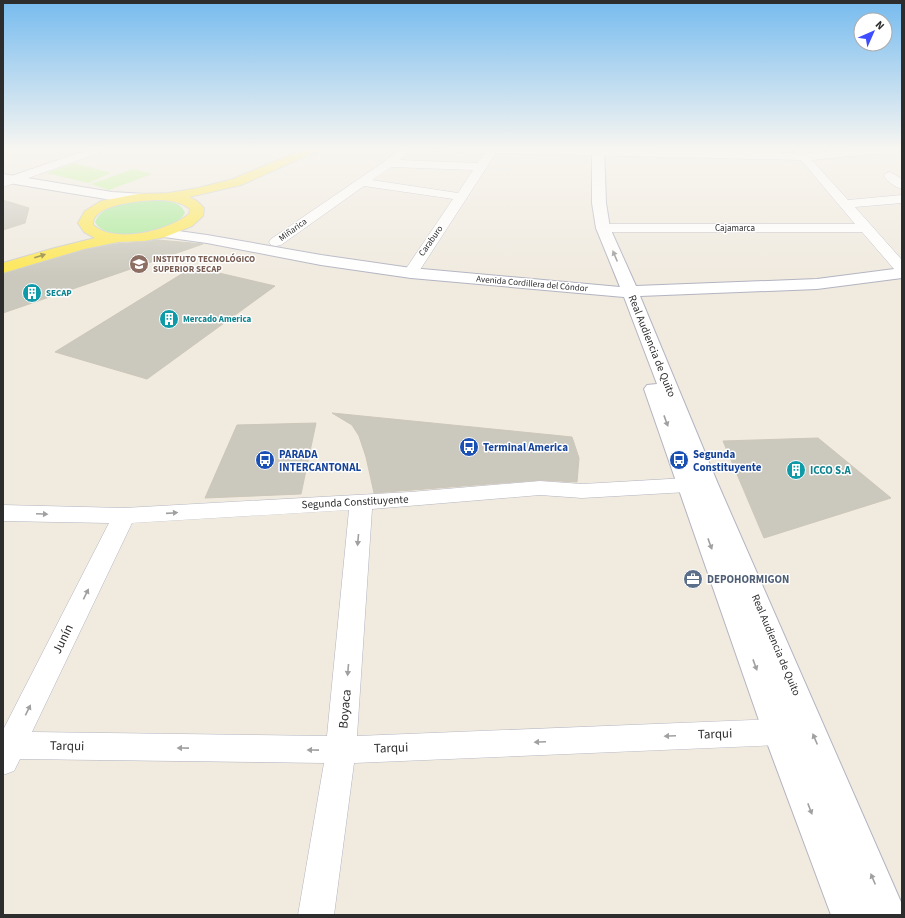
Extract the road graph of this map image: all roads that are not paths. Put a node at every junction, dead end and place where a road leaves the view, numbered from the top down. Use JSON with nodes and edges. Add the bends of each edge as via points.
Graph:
{"nodes":[{"id":1,"x":40,"y":191,"type":"edge"},
{"id":2,"x":73,"y":191,"type":"edge"},
{"id":3,"x":203,"y":191,"type":"edge"},
{"id":4,"x":232,"y":191,"type":"edge"},
{"id":5,"x":348,"y":191,"type":"edge"},
{"id":6,"x":420,"y":191,"type":"edge"},
{"id":7,"x":466,"y":191,"type":"edge"},
{"id":8,"x":597,"y":191,"type":"edge"},
{"id":9,"x":835,"y":191,"type":"edge"},
{"id":10,"x":170,"y":196,"type":"junction"},
{"id":11,"x":140,"y":197,"type":"junction"},
{"id":12,"x":462,"y":197,"type":"junction"},
{"id":13,"x":902,"y":199,"type":"edge"},
{"id":14,"x":846,"y":204,"type":"junction"},
{"id":15,"x":197,"y":208,"type":"junction"},
{"id":16,"x":186,"y":224,"type":"junction"},
{"id":17,"x":79,"y":225,"type":"junction"},
{"id":18,"x":596,"y":227,"type":"junction"},
{"id":19,"x":867,"y":228,"type":"junction"},
{"id":20,"x":164,"y":233,"type":"junction"},
{"id":21,"x":138,"y":237,"type":"junction"},
{"id":22,"x":276,"y":242,"type":"junction"},
{"id":23,"x":3,"y":258,"type":"edge"},
{"id":24,"x":3,"y":268,"type":"edge"},
{"id":25,"x":413,"y":268,"type":"junction"},
{"id":26,"x":901,"y":268,"type":"edge"},
{"id":27,"x":623,"y":288,"type":"junction"},
{"id":28,"x":698,"y":485,"type":"junction"},
{"id":29,"x":361,"y":501,"type":"junction"},
{"id":30,"x":3,"y":513,"type":"edge"},
{"id":31,"x":124,"y":516,"type":"junction"},
{"id":32,"x":779,"y":732,"type":"junction"},
{"id":33,"x":6,"y":750,"type":"edge"},
{"id":34,"x":341,"y":750,"type":"junction"},
{"id":35,"x":316,"y":915,"type":"edge"},
{"id":36,"x":850,"y":915,"type":"edge"},
{"id":37,"x":888,"y":915,"type":"edge"}],
"edges":[{"from":1,"to":17,"type":"street","via":[[61,196]]},
{"from":2,"to":11,"type":"street"},
{"from":3,"to":10,"type":"main road"},
{"from":4,"to":15,"type":"main road"},
{"from":5,"to":22,"type":"street","name":"Miñarica"},
{"from":6,"to":12,"type":"street"},
{"from":7,"to":12,"type":"street","name":"Caraburo"},
{"from":8,"to":18,"type":"street","name":"Real Audiencia de Quito"},
{"from":9,"to":14,"type":"street"},
{"from":10,"to":11,"type":"main road"},
{"from":10,"to":15,"type":"main road","via":[[187,201]]},
{"from":11,"to":17,"type":"main road","via":[[112,202]]},
{"from":12,"to":25,"type":"street","name":"Caraburo"},
{"from":13,"to":14,"type":"street"},
{"from":14,"to":19,"type":"street"},
{"from":15,"to":16,"type":"main road","via":[[196,216]]},
{"from":16,"to":20,"type":"main road"},
{"from":16,"to":22,"type":"street","name":"Avenida Cordillera del Cóndor"},
{"from":17,"to":21,"type":"main road","via":[[99,234],[123,238]]},
{"from":17,"to":23,"type":"main road"},
{"from":18,"to":19,"type":"street","name":"Cajamarca"},
{"from":18,"to":27,"type":"street","name":"Real Audiencia de Quito"},
{"from":19,"to":26,"type":"street"},
{"from":20,"to":21,"type":"main road"},
{"from":20,"to":25,"type":"street","name":"Avenida Cordillera del Cóndor","via":[[321,260]]},
{"from":24,"to":21,"type":"main road","one_way":true,"via":[[85,244]]},
{"from":22,"to":25,"type":"street","name":"Avenida Cordillera del Cóndor"},
{"from":25,"to":27,"type":"street","name":"Avenida Cordillera del Cóndor"},
{"from":26,"to":27,"type":"street","name":"Avenida Cordillera del Cóndor","via":[[817,284]]},
{"from":27,"to":28,"type":"street","name":"Real Audiencia de Quito"},
{"from":28,"to":29,"type":"street","name":"Segunda Constituyente","via":[[582,490],[540,488]]},
{"from":28,"to":32,"type":"street","name":"Real Audiencia de Quito","one_way":true},
{"from":37,"to":28,"type":"street","name":"Real Audiencia de Quito","one_way":true,"via":[[830,775]]},
{"from":31,"to":29,"type":"street","name":"Segunda Constituyente","one_way":true},
{"from":29,"to":34,"type":"street","name":"Boyaca","one_way":true},
{"from":30,"to":31,"type":"street","name":"Segunda Constituyente","one_way":true},
{"from":33,"to":31,"type":"street","name":"Junín","one_way":true},
{"from":32,"to":34,"type":"street","name":"Tarqui","one_way":true},
{"from":32,"to":36,"type":"street","name":"Real Audiencia de Quito","one_way":true},
{"from":34,"to":33,"type":"street","name":"Tarqui","one_way":true},
{"from":34,"to":35,"type":"street","name":"Boyaca"}]}
